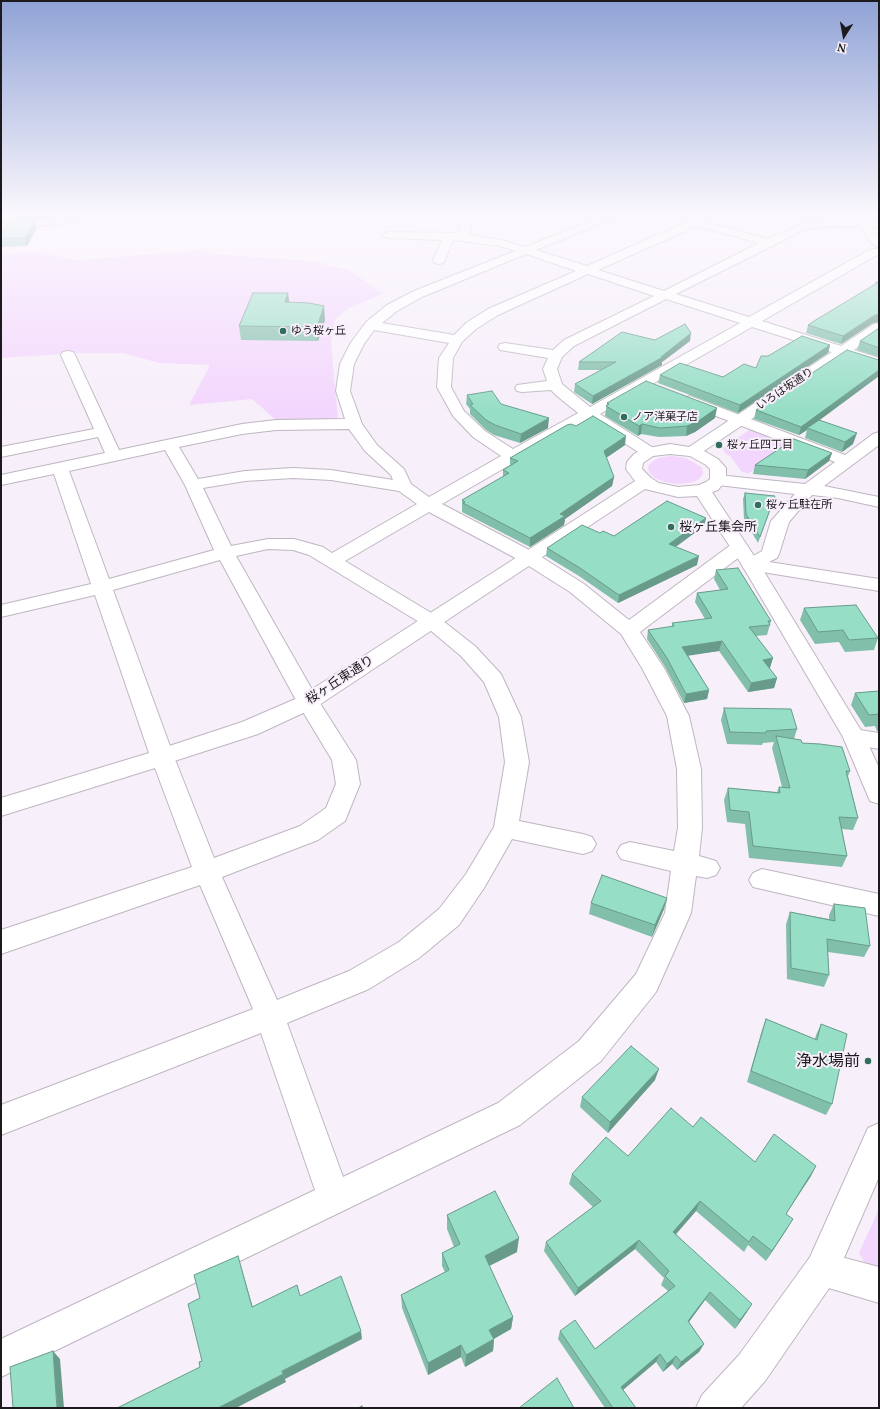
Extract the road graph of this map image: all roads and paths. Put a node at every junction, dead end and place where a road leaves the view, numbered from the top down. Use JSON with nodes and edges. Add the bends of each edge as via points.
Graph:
{"nodes":[{"id":1,"x":448,"y":282,"type":"edge"},
{"id":2,"x":562,"y":282,"type":"edge"},
{"id":3,"x":623,"y":282,"type":"edge"},
{"id":4,"x":693,"y":282,"type":"edge"},
{"id":5,"x":820,"y":282,"type":"edge"},
{"id":6,"x":667,"y":295,"type":"junction"},
{"id":7,"x":749,"y":322,"type":"junction"},
{"id":8,"x":371,"y":325,"type":"junction"},
{"id":9,"x":879,"y":327,"type":"edge"},
{"id":10,"x":457,"y":340,"type":"junction"},
{"id":11,"x":505,"y":347,"type":"dead end"},
{"id":12,"x":841,"y":351,"type":"junction"},
{"id":13,"x":68,"y":355,"type":"dead end"},
{"id":14,"x":556,"y":355,"type":"junction"},
{"id":15,"x":879,"y":363,"type":"edge"},
{"id":16,"x":643,"y":384,"type":"junction"},
{"id":17,"x":555,"y":385,"type":"junction"},
{"id":18,"x":522,"y":388,"type":"dead end"},
{"id":19,"x":589,"y":414,"type":"junction"},
{"id":20,"x":740,"y":419,"type":"junction"},
{"id":21,"x":354,"y":424,"type":"junction"},
{"id":22,"x":101,"y":432,"type":"junction"},
{"id":23,"x":879,"y":437,"type":"edge"},
{"id":24,"x":170,"y":445,"type":"junction"},
{"id":25,"x":1,"y":452,"type":"edge"},
{"id":26,"x":649,"y":452,"type":"junction"},
{"id":27,"x":692,"y":452,"type":"junction"},
{"id":28,"x":114,"y":456,"type":"junction"},
{"id":29,"x":512,"y":456,"type":"junction"},
{"id":30,"x":847,"y":461,"type":"junction"},
{"id":31,"x":60,"y":468,"type":"junction"},
{"id":32,"x":1,"y":480,"type":"edge"},
{"id":33,"x":645,"y":482,"type":"junction"},
{"id":34,"x":193,"y":485,"type":"junction"},
{"id":35,"x":710,"y":485,"type":"junction"},
{"id":36,"x":404,"y":487,"type":"junction"},
{"id":37,"x":808,"y":490,"type":"junction"},
{"id":38,"x":879,"y":502,"type":"edge"},
{"id":39,"x":428,"y":504,"type":"junction"},
{"id":40,"x":739,"y":548,"type":"junction"},
{"id":41,"x":225,"y":553,"type":"junction"},
{"id":42,"x":528,"y":557,"type":"junction"},
{"id":43,"x":333,"y":560,"type":"junction"},
{"id":44,"x":751,"y":565,"type":"junction"},
{"id":45,"x":879,"y":585,"type":"edge"},
{"id":46,"x":103,"y":587,"type":"junction"},
{"id":47,"x":1,"y":611,"type":"edge"},
{"id":48,"x":431,"y":621,"type":"junction"},
{"id":49,"x":629,"y":630,"type":"junction"},
{"id":50,"x":308,"y":702,"type":"junction"},
{"id":51,"x":854,"y":737,"type":"junction"},
{"id":52,"x":879,"y":741,"type":"edge"},
{"id":53,"x":162,"y":757,"type":"junction"},
{"id":54,"x":879,"y":795,"type":"edge"},
{"id":55,"x":1,"y":806,"type":"edge"},
{"id":56,"x":506,"y":828,"type":"junction"},
{"id":57,"x":583,"y":844,"type":"dead end"},
{"id":58,"x":630,"y":852,"type":"dead end"},
{"id":59,"x":695,"y":866,"type":"junction"},
{"id":60,"x":207,"y":872,"type":"junction"},
{"id":61,"x":762,"y":880,"type":"dead end"},
{"id":62,"x":879,"y":905,"type":"edge"},
{"id":63,"x":1,"y":942,"type":"edge"},
{"id":64,"x":270,"y":1016,"type":"junction"},
{"id":65,"x":1,"y":1120,"type":"edge"},
{"id":66,"x":879,"y":1139,"type":"edge"},
{"id":67,"x":334,"y":1197,"type":"junction"},
{"id":68,"x":822,"y":1269,"type":"junction"},
{"id":69,"x":879,"y":1285,"type":"edge"},
{"id":70,"x":1,"y":1358,"type":"edge"},
{"id":71,"x":715,"y":1408,"type":"edge"}],
"edges":[{"from":1,"to":8,"type":"street","via":[[392,308]]},
{"from":2,"to":10,"type":"street","via":[[493,312],[471,326]]},
{"from":3,"to":6,"type":"street"},
{"from":4,"to":6,"type":"street"},
{"from":5,"to":7,"type":"street"},
{"from":6,"to":7,"type":"street"},
{"from":6,"to":14,"type":"street","via":[[569,343]]},
{"from":7,"to":12,"type":"street"},
{"from":7,"to":16,"type":"street"},
{"from":8,"to":10,"type":"street"},
{"from":8,"to":21,"type":"street","via":[[347,364],[343,391]]},
{"from":9,"to":12,"type":"street","name":"いろは坂通り"},
{"from":10,"to":29,"type":"street","via":[[446,358],[444,387],[458,413],[479,434]]},
{"from":11,"to":14,"type":"street"},
{"from":12,"to":15,"type":"street"},
{"from":12,"to":20,"type":"street","name":"いろは坂通り"},
{"from":13,"to":22,"type":"street"},
{"from":14,"to":17,"type":"street","via":[[550,369]]},
{"from":16,"to":19,"type":"street"},
{"from":16,"to":20,"type":"street"},
{"from":17,"to":18,"type":"street"},
{"from":17,"to":19,"type":"street"},
{"from":19,"to":26,"type":"street"},
{"from":19,"to":29,"type":"street"},
{"from":20,"to":27,"type":"street","name":"いろは坂通り"},
{"from":20,"to":30,"type":"street"},
{"from":21,"to":24,"type":"street","via":[[276,425],[242,429]]},
{"from":21,"to":36,"type":"street","via":[[371,448],[398,473]]},
{"from":22,"to":25,"type":"street"},
{"from":22,"to":28,"type":"street"},
{"from":23,"to":30,"type":"street"},
{"from":24,"to":28,"type":"street"},
{"from":24,"to":34,"type":"street"},
{"from":26,"to":27,"type":"street","via":[[670,449]]},
{"from":26,"to":33,"type":"street","via":[[640,456],[635,462],[634,469]]},
{"from":27,"to":35,"type":"street","via":[[718,468],[719,474]]},
{"from":28,"to":31,"type":"street"},
{"from":29,"to":39,"type":"street"},
{"from":30,"to":37,"type":"street"},
{"from":31,"to":32,"type":"street"},
{"from":31,"to":46,"type":"street"},
{"from":33,"to":35,"type":"street","via":[[666,490],[684,492]]},
{"from":33,"to":42,"type":"street","name":"桜ヶ丘東通り"},
{"from":34,"to":36,"type":"street","via":[[244,476],[293,473],[332,475]]},
{"from":34,"to":41,"type":"street"},
{"from":35,"to":37,"type":"street"},
{"from":35,"to":40,"type":"street"},
{"from":36,"to":39,"type":"street"},
{"from":37,"to":38,"type":"street","via":[[838,493]]},
{"from":37,"to":44,"type":"street","via":[[780,521],[770,554]]},
{"from":39,"to":42,"type":"street"},
{"from":39,"to":43,"type":"street"},
{"from":40,"to":44,"type":"street"},
{"from":40,"to":49,"type":"street"},
{"from":41,"to":43,"type":"street","via":[[268,544],[294,545],[316,551]]},
{"from":41,"to":46,"type":"street"},
{"from":41,"to":50,"type":"street"},
{"from":42,"to":48,"type":"street","name":"桜ヶ丘東通り"},
{"from":42,"to":49,"type":"street","via":[[578,588]]},
{"from":43,"to":48,"type":"street"},
{"from":44,"to":45,"type":"street"},
{"from":44,"to":51,"type":"street"},
{"from":46,"to":47,"type":"street"},
{"from":46,"to":53,"type":"street"},
{"from":48,"to":50,"type":"street","name":"桜ヶ丘東通り"},
{"from":48,"to":56,"type":"street","via":[[468,651],[493,679],[510,717],[517,762]]},
{"from":49,"to":59,"type":"street","via":[[653,668],[678,716],[689,769],[690,828]]},
{"from":50,"to":53,"type":"street","name":"桜ヶ丘東通り","via":[[250,728]]},
{"from":50,"to":60,"type":"street","via":[[344,760],[348,784],[336,814],[309,833]]},
{"from":51,"to":52,"type":"street"},
{"from":51,"to":54,"type":"street"},
{"from":53,"to":55,"type":"street","name":"桜ヶ丘東通り"},
{"from":53,"to":60,"type":"street"},
{"from":56,"to":57,"type":"street"},
{"from":56,"to":64,"type":"street","via":[[475,881],[448,917],[409,950],[359,980]]},
{"from":58,"to":59,"type":"street"},
{"from":59,"to":67,"type":"street","via":[[678,913],[646,983],[590,1051],[509,1114]]},
{"from":60,"to":63,"type":"street"},
{"from":60,"to":64,"type":"street"},
{"from":61,"to":62,"type":"street"},
{"from":64,"to":65,"type":"street"},
{"from":64,"to":67,"type":"street"},
{"from":66,"to":68,"type":"street"},
{"from":67,"to":70,"type":"street"},
{"from":68,"to":69,"type":"street"},
{"from":68,"to":71,"type":"street","via":[[752,1368]]}]}
